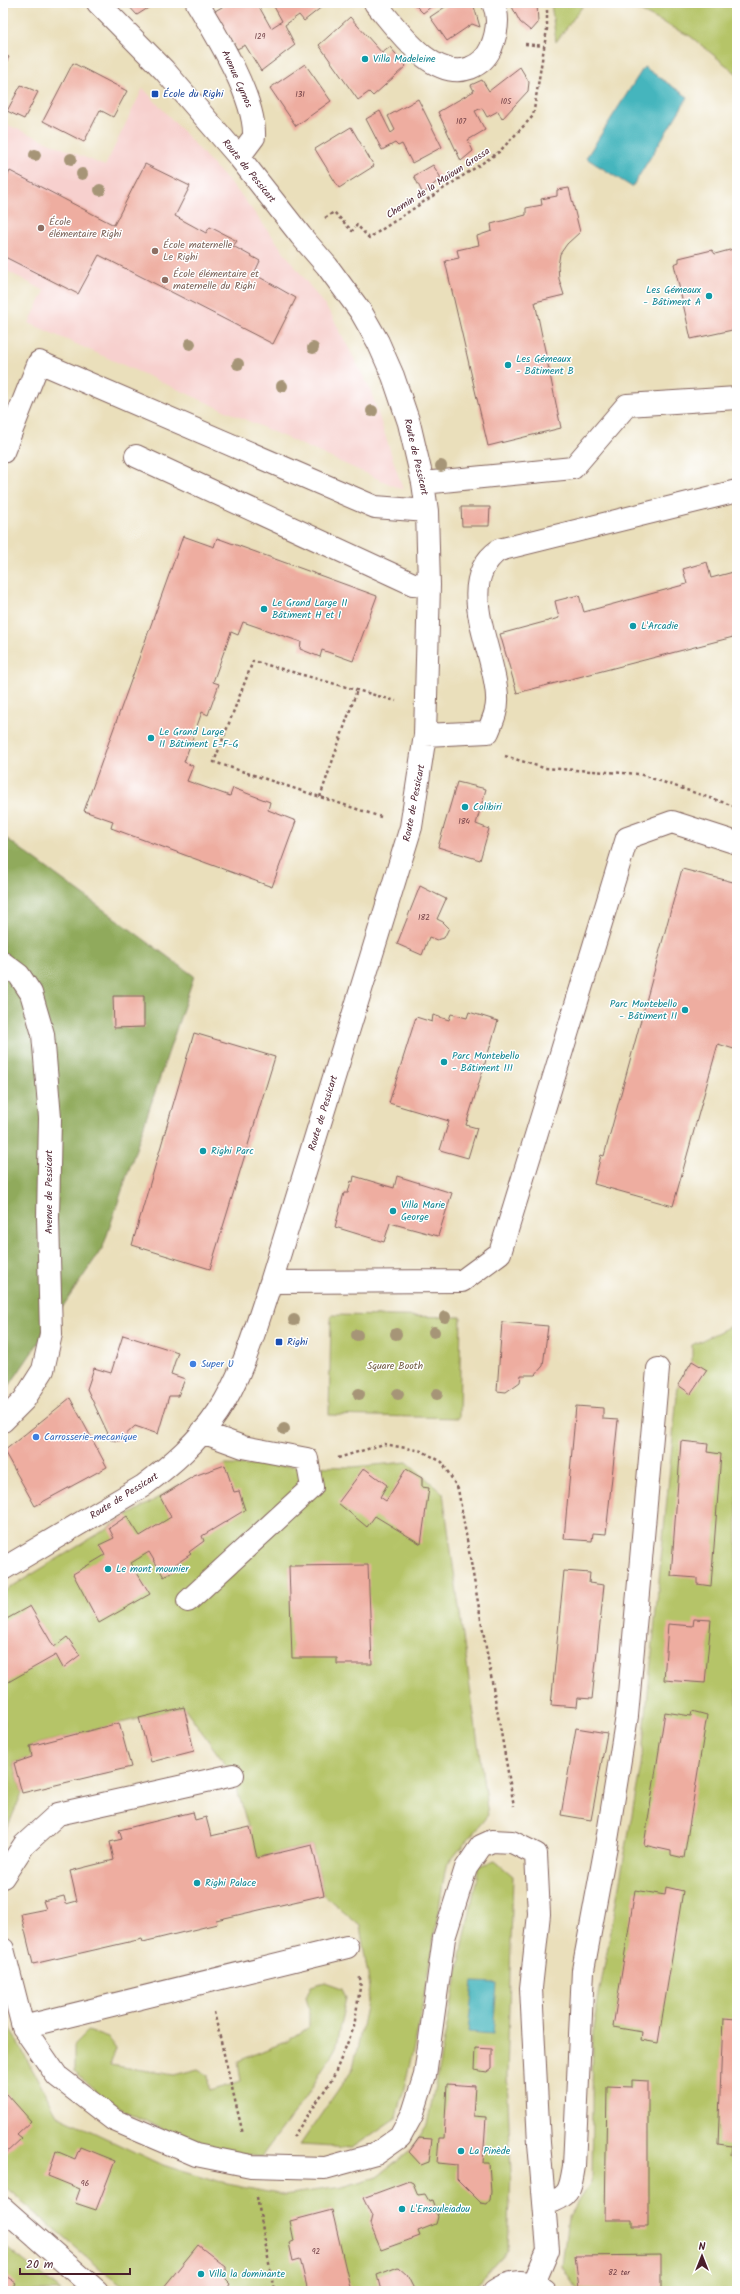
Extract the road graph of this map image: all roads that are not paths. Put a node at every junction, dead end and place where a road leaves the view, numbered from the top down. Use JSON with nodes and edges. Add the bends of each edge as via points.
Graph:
{"nodes":[{"id":1,"x":98,"y":3,"type":"edge"},
{"id":2,"x":197,"y":3,"type":"edge"},
{"id":3,"x":375,"y":3,"type":"edge"},
{"id":4,"x":493,"y":3,"type":"edge"},
{"id":5,"x":239,"y":157,"type":"junction"},
{"id":6,"x":737,"y":398,"type":"edge"},
{"id":7,"x":3,"y":452,"type":"edge"},
{"id":8,"x":136,"y":456,"type":"dead end"},
{"id":9,"x":423,"y":482,"type":"junction"},
{"id":10,"x":737,"y":491,"type":"edge"},
{"id":11,"x":427,"y":511,"type":"junction"},
{"id":12,"x":429,"y":585,"type":"junction"},
{"id":13,"x":424,"y":735,"type":"junction"},
{"id":14,"x":737,"y":843,"type":"edge"},
{"id":15,"x":3,"y":963,"type":"edge"},
{"id":16,"x":271,"y":1282,"type":"junction"},
{"id":17,"x":658,"y":1369,"type":"dead end"},
{"id":18,"x":3,"y":1421,"type":"edge"},
{"id":19,"x":202,"y":1432,"type":"junction"},
{"id":20,"x":3,"y":1569,"type":"edge"},
{"id":21,"x":188,"y":1601,"type":"dead end"},
{"id":22,"x":233,"y":1774,"type":"dead end"},
{"id":23,"x":3,"y":1877,"type":"edge"},
{"id":24,"x":347,"y":1947,"type":"road end"},
{"id":25,"x":3,"y":1950,"type":"edge"},
{"id":26,"x":23,"y":2027,"type":"junction"},
{"id":27,"x":545,"y":2204,"type":"junction"},
{"id":28,"x":3,"y":2208,"type":"edge"},
{"id":29,"x":539,"y":2287,"type":"edge"},
{"id":30,"x":98,"y":2291,"type":"edge"},
{"id":31,"x":494,"y":2291,"type":"edge"}],
"edges":[{"from":1,"to":5,"type":"street","name":"Route de Pessicart","via":[[164,70]]},
{"from":2,"to":5,"type":"street","name":"Avenue Cyrnos","via":[[220,40],[251,111],[254,137]]},
{"from":3,"to":4,"type":"street","via":[[418,52],[431,62],[453,70],[476,66],[486,57],[497,28]]},
{"from":5,"to":9,"type":"street","name":"Route de Pessicart","via":[[327,266],[361,312],[378,342],[409,423]]},
{"from":6,"to":9,"type":"street","via":[[627,405],[573,468]]},
{"from":7,"to":11,"type":"street","via":[[40,362],[375,507]]},
{"from":8,"to":12,"type":"street","via":[[413,584]]},
{"from":9,"to":11,"type":"street","name":"Route de Pessicart"},
{"from":10,"to":13,"type":"street","via":[[499,550],[491,556],[476,584],[497,696],[496,713],[488,732]]},
{"from":11,"to":12,"type":"street","name":"Route de Pessicart"},
{"from":12,"to":13,"type":"street","name":"Route de Pessicart"},
{"from":13,"to":16,"type":"street","name":"Route de Pessicart","via":[[411,827]]},
{"from":14,"to":16,"type":"street","via":[[672,822],[627,838],[500,1253],[462,1281]]},
{"from":15,"to":18,"type":"street","name":"Avenue de Pessicart","via":[[20,975],[32,993],[44,1034],[50,1118],[48,1217],[51,1334],[44,1370],[24,1400]]},
{"from":16,"to":19,"type":"street","name":"Route de Pessicart","via":[[237,1375],[219,1411]]},
{"from":17,"to":27,"type":"street","via":[[627,1716],[583,1970],[574,2166],[570,2190],[560,2200]]},
{"from":19,"to":20,"type":"street","name":"Route de Pessicart","via":[[180,1457],[142,1486]]},
{"from":19,"to":21,"type":"street","via":[[243,1447],[307,1459],[312,1487]]},
{"from":22,"to":23,"type":"street","via":[[58,1814],[24,1845]]},
{"from":24,"to":26,"type":"street"},
{"from":25,"to":26,"type":"street"},
{"from":26,"to":27,"type":"street","via":[[57,2076],[114,2120],[196,2155],[262,2167],[326,2168],[376,2154],[400,2137],[413,2113],[425,2075],[444,1938],[466,1868],[481,1846],[492,1841],[512,1842],[536,1854],[539,1882],[539,1914],[531,1988],[539,2143]]},
{"from":27,"to":29,"type":"street","via":[[548,2250]]},
{"from":28,"to":30,"type":"street"},
{"from":29,"to":31,"type":"street","via":[[516,2282],[504,2284]]}]}
